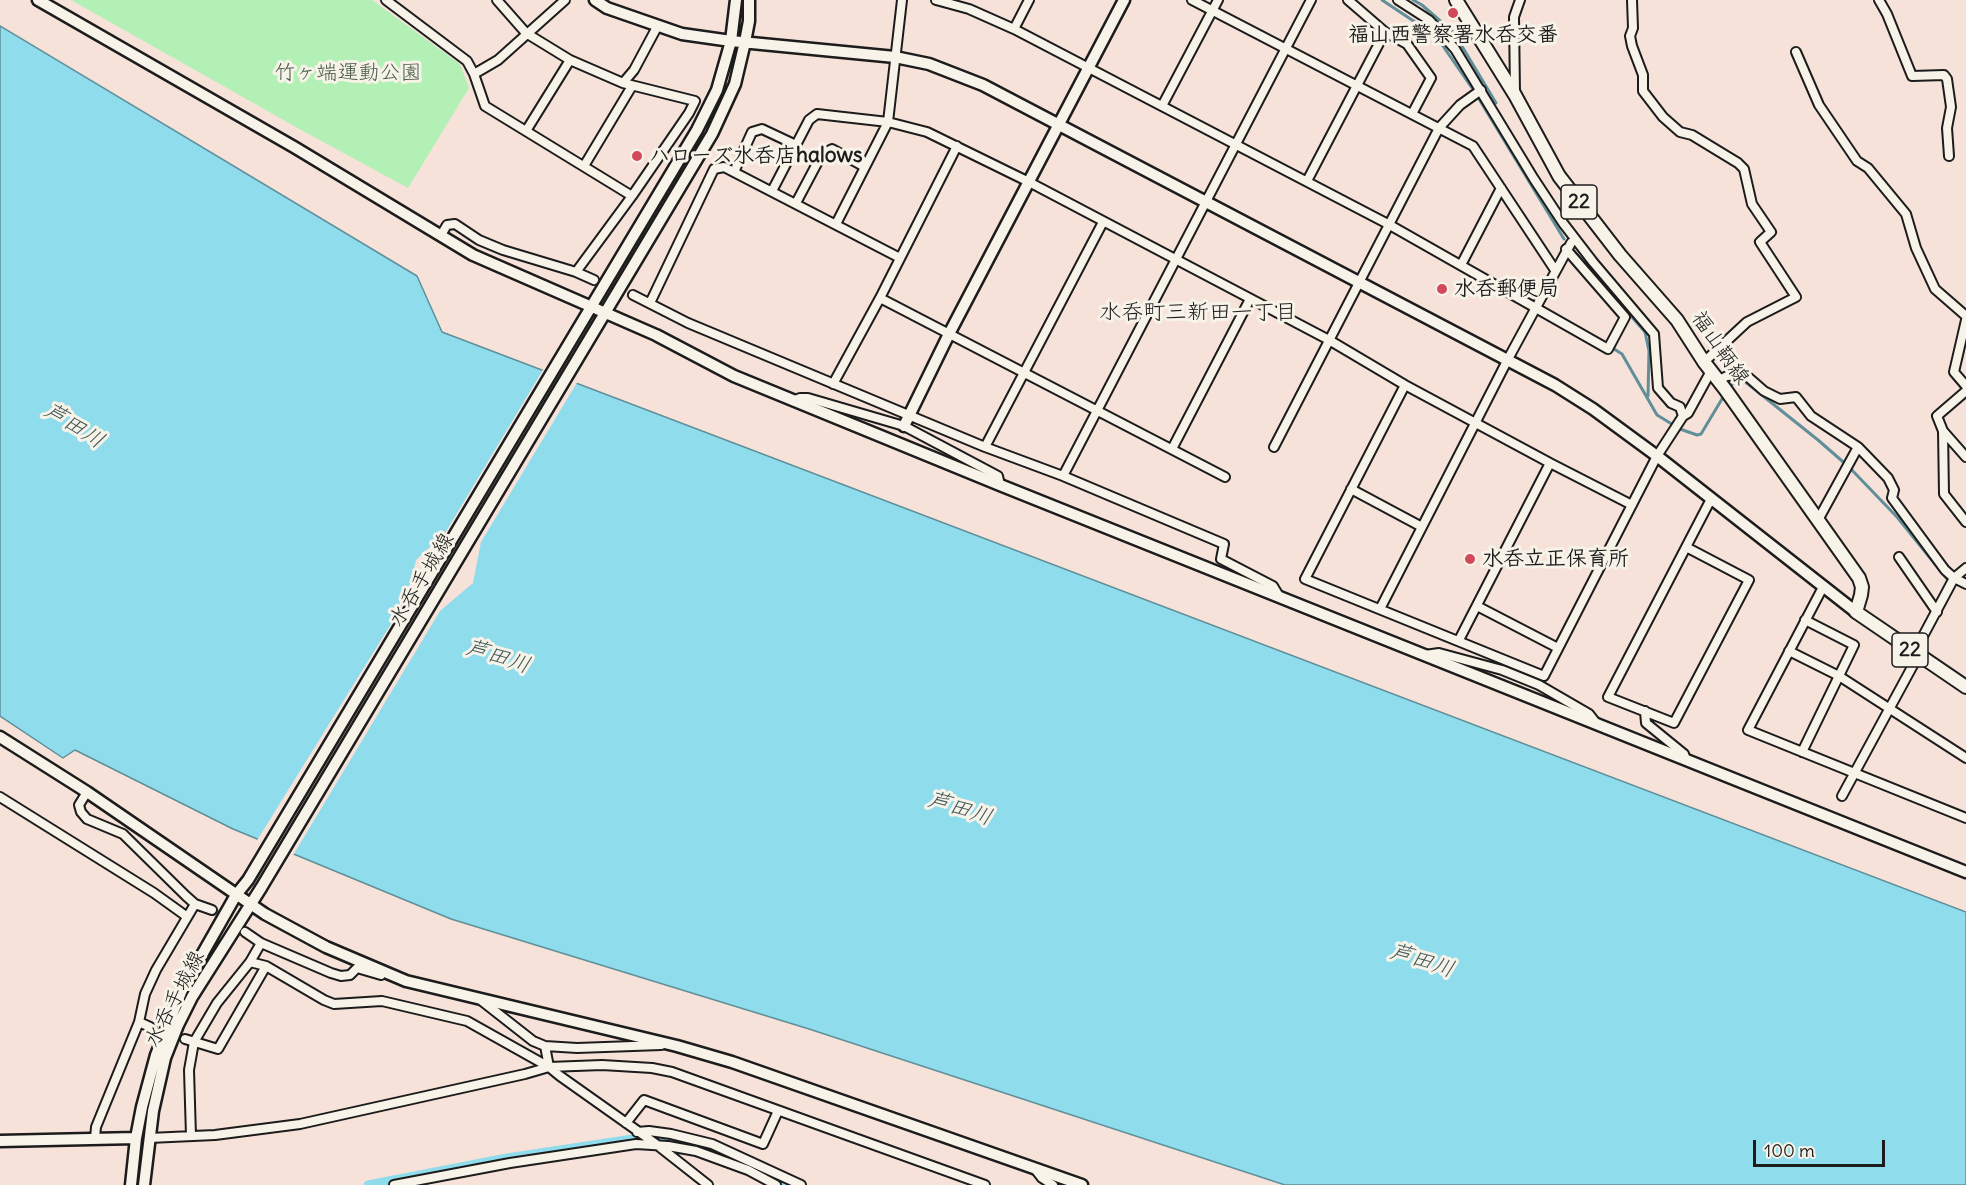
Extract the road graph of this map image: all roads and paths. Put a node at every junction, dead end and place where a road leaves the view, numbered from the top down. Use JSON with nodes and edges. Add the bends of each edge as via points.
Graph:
{"nodes":[{"id":1,"x":38,"y":0,"type":"edge"},
{"id":2,"x":386,"y":0,"type":"edge"},
{"id":3,"x":496,"y":0,"type":"edge"},
{"id":4,"x":565,"y":0,"type":"edge"},
{"id":5,"x":595,"y":0,"type":"edge"},
{"id":6,"x":736,"y":0,"type":"edge"},
{"id":7,"x":749,"y":0,"type":"edge"},
{"id":8,"x":902,"y":0,"type":"edge"},
{"id":9,"x":936,"y":0,"type":"edge"},
{"id":10,"x":1029,"y":0,"type":"edge"},
{"id":11,"x":1124,"y":0,"type":"edge"},
{"id":12,"x":1192,"y":0,"type":"edge"},
{"id":13,"x":1218,"y":0,"type":"edge"},
{"id":14,"x":1311,"y":0,"type":"edge"},
{"id":15,"x":1348,"y":0,"type":"edge"},
{"id":16,"x":1398,"y":0,"type":"edge"},
{"id":17,"x":1456,"y":0,"type":"edge"},
{"id":18,"x":1520,"y":0,"type":"edge"},
{"id":19,"x":1632,"y":0,"type":"edge"},
{"id":20,"x":1879,"y":0,"type":"edge"},
{"id":21,"x":396,"y":3,"type":"edge"},
{"id":22,"x":1212,"y":11,"type":"junction"},
{"id":23,"x":657,"y":27,"type":"junction"},
{"id":24,"x":1014,"y":28,"type":"junction"},
{"id":25,"x":1385,"y":32,"type":"junction"},
{"id":26,"x":526,"y":33,"type":"junction"},
{"id":27,"x":731,"y":41,"type":"junction"},
{"id":28,"x":746,"y":42,"type":"junction"},
{"id":29,"x":1285,"y":48,"type":"junction"},
{"id":30,"x":1796,"y":52,"type":"dead end"},
{"id":31,"x":895,"y":57,"type":"junction"},
{"id":32,"x":570,"y":60,"type":"junction"},
{"id":33,"x":1088,"y":68,"type":"junction"},
{"id":34,"x":474,"y":74,"type":"junction"},
{"id":35,"x":623,"y":84,"type":"junction"},
{"id":36,"x":632,"y":86,"type":"junction"},
{"id":37,"x":1358,"y":86,"type":"junction"},
{"id":38,"x":1481,"y":90,"type":"junction"},
{"id":39,"x":1515,"y":95,"type":"junction"},
{"id":40,"x":1162,"y":106,"type":"junction"},
{"id":41,"x":1412,"y":114,"type":"junction"},
{"id":42,"x":888,"y":122,"type":"junction"},
{"id":43,"x":1059,"y":126,"type":"junction"},
{"id":44,"x":1440,"y":128,"type":"junction"},
{"id":45,"x":526,"y":131,"type":"junction"},
{"id":46,"x":1235,"y":144,"type":"junction"},
{"id":47,"x":796,"y":145,"type":"junction"},
{"id":48,"x":957,"y":146,"type":"junction"},
{"id":49,"x":1949,"y":156,"type":"dead end"},
{"id":50,"x":584,"y":166,"type":"junction"},
{"id":51,"x":865,"y":167,"type":"junction"},
{"id":52,"x":734,"y":172,"type":"junction"},
{"id":53,"x":1307,"y":181,"type":"junction"},
{"id":54,"x":1029,"y":182,"type":"junction"},
{"id":55,"x":1501,"y":188,"type":"junction"},
{"id":56,"x":772,"y":191,"type":"junction"},
{"id":57,"x":632,"y":196,"type":"junction"},
{"id":58,"x":1205,"y":202,"type":"junction"},
{"id":59,"x":795,"y":203,"type":"junction"},
{"id":60,"x":1102,"y":222,"type":"junction"},
{"id":61,"x":1563,"y":223,"type":"junction"},
{"id":62,"x":836,"y":224,"type":"junction"},
{"id":63,"x":1389,"y":224,"type":"junction"},
{"id":64,"x":441,"y":236,"type":"junction"},
{"id":65,"x":1568,"y":246,"type":"junction"},
{"id":66,"x":900,"y":258,"type":"junction"},
{"id":67,"x":1175,"y":259,"type":"junction"},
{"id":68,"x":1593,"y":262,"type":"junction"},
{"id":69,"x":1461,"y":266,"type":"junction"},
{"id":70,"x":1555,"y":270,"type":"junction"},
{"id":71,"x":576,"y":272,"type":"junction"},
{"id":72,"x":594,"y":280,"type":"tunnel mouth"},
{"id":73,"x":1359,"y":281,"type":"junction"},
{"id":74,"x":633,"y":295,"type":"tunnel mouth"},
{"id":75,"x":880,"y":298,"type":"junction"},
{"id":76,"x":1250,"y":299,"type":"junction"},
{"id":77,"x":651,"y":303,"type":"junction"},
{"id":78,"x":592,"y":307,"type":"junction"},
{"id":79,"x":1535,"y":308,"type":"junction"},
{"id":80,"x":606,"y":312,"type":"junction"},
{"id":81,"x":1966,"y":316,"type":"edge"},
{"id":82,"x":1966,"y":320,"type":"edge"},
{"id":83,"x":949,"y":334,"type":"junction"},
{"id":84,"x":1329,"y":340,"type":"junction"},
{"id":85,"x":1508,"y":359,"type":"junction"},
{"id":86,"x":1025,"y":373,"type":"junction"},
{"id":87,"x":1717,"y":379,"type":"junction"},
{"id":88,"x":833,"y":384,"type":"junction"},
{"id":89,"x":1405,"y":385,"type":"junction"},
{"id":90,"x":1966,"y":386,"type":"edge"},
{"id":91,"x":1966,"y":391,"type":"edge"},
{"id":92,"x":793,"y":402,"type":"junction"},
{"id":93,"x":1097,"y":410,"type":"junction"},
{"id":94,"x":1683,"y":416,"type":"junction"},
{"id":95,"x":906,"y":421,"type":"junction"},
{"id":96,"x":1476,"y":422,"type":"junction"},
{"id":97,"x":1943,"y":431,"type":"junction"},
{"id":98,"x":985,"y":447,"type":"junction"},
{"id":99,"x":1274,"y":447,"type":"dead end"},
{"id":100,"x":1858,"y":447,"type":"junction"},
{"id":101,"x":1172,"y":449,"type":"junction"},
{"id":102,"x":1657,"y":456,"type":"junction"},
{"id":103,"x":1966,"y":457,"type":"edge"},
{"id":104,"x":1550,"y":463,"type":"junction"},
{"id":105,"x":1063,"y":476,"type":"junction"},
{"id":106,"x":1225,"y":477,"type":"dead end"},
{"id":107,"x":1000,"y":486,"type":"junction"},
{"id":108,"x":1351,"y":489,"type":"junction"},
{"id":109,"x":1711,"y":499,"type":"junction"},
{"id":110,"x":1632,"y":505,"type":"junction"},
{"id":111,"x":1818,"y":520,"type":"junction"},
{"id":112,"x":1966,"y":522,"type":"edge"},
{"id":113,"x":1422,"y":527,"type":"junction"},
{"id":114,"x":1686,"y":547,"type":"junction"},
{"id":115,"x":1899,"y":556,"type":"dead end"},
{"id":116,"x":1966,"y":568,"type":"edge"},
{"id":117,"x":1953,"y":581,"type":"junction"},
{"id":118,"x":1966,"y":584,"type":"edge"},
{"id":119,"x":1823,"y":587,"type":"junction"},
{"id":120,"x":1279,"y":596,"type":"junction"},
{"id":121,"x":1477,"y":606,"type":"junction"},
{"id":122,"x":1380,"y":609,"type":"junction"},
{"id":123,"x":1856,"y":612,"type":"junction"},
{"id":124,"x":1937,"y":612,"type":"junction"},
{"id":125,"x":1805,"y":620,"type":"junction"},
{"id":126,"x":1459,"y":640,"type":"junction"},
{"id":127,"x":1558,"y":648,"type":"junction"},
{"id":128,"x":1789,"y":651,"type":"junction"},
{"id":129,"x":1425,"y":655,"type":"junction"},
{"id":130,"x":1916,"y":655,"type":"junction"},
{"id":131,"x":1544,"y":676,"type":"junction"},
{"id":132,"x":1839,"y":676,"type":"junction"},
{"id":133,"x":1539,"y":685,"type":"junction"},
{"id":134,"x":1966,"y":687,"type":"edge"},
{"id":135,"x":1889,"y":709,"type":"junction"},
{"id":136,"x":1645,"y":711,"type":"junction"},
{"id":137,"x":1597,"y":724,"type":"junction"},
{"id":138,"x":0,"y":737,"type":"edge"},
{"id":139,"x":1802,"y":752,"type":"junction"},
{"id":140,"x":1966,"y":758,"type":"edge"},
{"id":141,"x":1686,"y":760,"type":"junction"},
{"id":142,"x":1854,"y":773,"type":"junction"},
{"id":143,"x":87,"y":792,"type":"junction"},
{"id":144,"x":0,"y":796,"type":"edge"},
{"id":145,"x":1842,"y":796,"type":"dead end"},
{"id":146,"x":1966,"y":818,"type":"edge"},
{"id":147,"x":1966,"y":872,"type":"edge"},
{"id":148,"x":236,"y":895,"type":"junction"},
{"id":149,"x":250,"y":903,"type":"junction"},
{"id":150,"x":195,"y":904,"type":"junction"},
{"id":151,"x":212,"y":910,"type":"tunnel mouth"},
{"id":152,"x":186,"y":916,"type":"junction"},
{"id":153,"x":245,"y":932,"type":"tunnel mouth"},
{"id":154,"x":261,"y":943,"type":"junction"},
{"id":155,"x":250,"y":962,"type":"junction"},
{"id":156,"x":267,"y":966,"type":"junction"},
{"id":157,"x":406,"y":981,"type":"junction"},
{"id":158,"x":478,"y":998,"type":"junction"},
{"id":159,"x":139,"y":1022,"type":"junction"},
{"id":160,"x":150,"y":1027,"type":"tunnel mouth"},
{"id":161,"x":185,"y":1040,"type":"tunnel mouth"},
{"id":162,"x":194,"y":1042,"type":"junction"},
{"id":163,"x":545,"y":1046,"type":"junction"},
{"id":164,"x":677,"y":1046,"type":"junction"},
{"id":165,"x":549,"y":1067,"type":"junction"},
{"id":166,"x":778,"y":1111,"type":"junction"},
{"id":167,"x":626,"y":1123,"type":"junction"},
{"id":168,"x":639,"y":1133,"type":"junction"},
{"id":169,"x":191,"y":1136,"type":"junction"},
{"id":170,"x":95,"y":1138,"type":"junction"},
{"id":171,"x":136,"y":1138,"type":"junction"},
{"id":172,"x":149,"y":1138,"type":"junction"},
{"id":173,"x":0,"y":1141,"type":"edge"},
{"id":174,"x":655,"y":1143,"type":"junction"},
{"id":175,"x":1035,"y":1169,"type":"junction"},
{"id":176,"x":131,"y":1185,"type":"edge"},
{"id":177,"x":144,"y":1185,"type":"edge"},
{"id":178,"x":394,"y":1185,"type":"edge"},
{"id":179,"x":708,"y":1185,"type":"edge"},
{"id":180,"x":776,"y":1185,"type":"edge"},
{"id":181,"x":801,"y":1185,"type":"edge"},
{"id":182,"x":985,"y":1185,"type":"edge"},
{"id":183,"x":1053,"y":1185,"type":"edge"},
{"id":184,"x":1082,"y":1185,"type":"edge"}],
"edges":[{"from":1,"to":64,"type":"street"},
{"from":2,"to":21,"type":"street"},
{"from":3,"to":26,"type":"street"},
{"from":4,"to":26,"type":"street"},
{"from":5,"to":23,"type":"street"},
{"from":6,"to":27,"type":"street","name":"水呑手城線"},
{"from":7,"to":28,"type":"street","name":"水呑手城線"},
{"from":8,"to":31,"type":"street"},
{"from":9,"to":24,"type":"street"},
{"from":10,"to":24,"type":"street"},
{"from":11,"to":33,"type":"street"},
{"from":12,"to":22,"type":"street"},
{"from":13,"to":22,"type":"street"},
{"from":14,"to":29,"type":"street"},
{"from":15,"to":25,"type":"street"},
{"from":16,"to":38,"type":"street","via":[[1443,34]]},
{"from":17,"to":39,"type":"main road","name":"福山鞆線","number":"22"},
{"from":18,"to":39,"type":"street","via":[[1514,17]]},
{"from":19,"to":87,"type":"street","via":[[1630,36],[1643,75],[1643,91],[1680,132],[1692,135],[1744,169],[1752,204],[1771,232],[1760,242],[1796,297],[1747,322]]},
{"from":20,"to":49,"type":"street","via":[[1912,76],[1944,75],[1947,79],[1951,107],[1947,128]]},
{"from":21,"to":34,"type":"street","via":[[467,61]]},
{"from":22,"to":29,"type":"street"},
{"from":22,"to":40,"type":"street"},
{"from":23,"to":27,"type":"street"},
{"from":23,"to":35,"type":"street"},
{"from":24,"to":33,"type":"street"},
{"from":25,"to":37,"type":"street"},
{"from":25,"to":41,"type":"street","via":[[1407,44],[1431,78]]},
{"from":26,"to":32,"type":"street"},
{"from":26,"to":34,"type":"street","via":[[498,60]]},
{"from":27,"to":28,"type":"street"},
{"from":27,"to":78,"type":"street","name":"水呑手城線","via":[[717,90],[697,130]]},
{"from":28,"to":31,"type":"street"},
{"from":28,"to":80,"type":"street","name":"水呑手城線","via":[[735,84],[712,134]]},
{"from":29,"to":37,"type":"street"},
{"from":29,"to":46,"type":"street"},
{"from":30,"to":81,"type":"street","via":[[1819,105],[1857,160],[1906,214],[1935,289]]},
{"from":31,"to":42,"type":"street"},
{"from":31,"to":43,"type":"street","via":[[929,64],[983,86]]},
{"from":32,"to":35,"type":"street"},
{"from":32,"to":45,"type":"street"},
{"from":33,"to":40,"type":"street"},
{"from":33,"to":43,"type":"street"},
{"from":34,"to":45,"type":"street","via":[[485,106]]},
{"from":35,"to":36,"type":"street"},
{"from":36,"to":50,"type":"street"},
{"from":36,"to":57,"type":"street","via":[[695,101]]},
{"from":37,"to":41,"type":"street"},
{"from":37,"to":53,"type":"street"},
{"from":38,"to":44,"type":"street","via":[[1460,105]]},
{"from":38,"to":61,"type":"street"},
{"from":39,"to":87,"type":"main road","name":"福山鞆線","number":"22","via":[[1559,176],[1677,320]]},
{"from":40,"to":46,"type":"street"},
{"from":41,"to":44,"type":"street"},
{"from":42,"to":47,"type":"street","via":[[817,114],[809,120]]},
{"from":42,"to":48,"type":"street","via":[[927,132]]},
{"from":42,"to":51,"type":"street"},
{"from":43,"to":54,"type":"street"},
{"from":43,"to":58,"type":"street"},
{"from":44,"to":55,"type":"street","via":[[1473,146]]},
{"from":44,"to":63,"type":"street"},
{"from":45,"to":50,"type":"street"},
{"from":46,"to":53,"type":"street"},
{"from":46,"to":58,"type":"street"},
{"from":47,"to":52,"type":"street","via":[[762,129],[752,132]]},
{"from":47,"to":56,"type":"street"},
{"from":48,"to":54,"type":"street"},
{"from":48,"to":66,"type":"street"},
{"from":50,"to":57,"type":"street"},
{"from":51,"to":59,"type":"street","via":[[832,150],[822,154]]},
{"from":51,"to":62,"type":"street"},
{"from":52,"to":56,"type":"street"},
{"from":52,"to":77,"type":"street","via":[[724,167],[714,169]]},
{"from":53,"to":63,"type":"street"},
{"from":54,"to":60,"type":"street"},
{"from":54,"to":83,"type":"street"},
{"from":55,"to":69,"type":"street"},
{"from":55,"to":70,"type":"street"},
{"from":56,"to":59,"type":"street"},
{"from":57,"to":71,"type":"street"},
{"from":58,"to":67,"type":"street"},
{"from":58,"to":73,"type":"street"},
{"from":59,"to":62,"type":"street"},
{"from":60,"to":67,"type":"street"},
{"from":60,"to":86,"type":"street"},
{"from":61,"to":65,"type":"street"},
{"from":61,"to":68,"type":"street"},
{"from":62,"to":66,"type":"street"},
{"from":63,"to":69,"type":"street"},
{"from":63,"to":73,"type":"street"},
{"from":64,"to":71,"type":"street","via":[[447,225],[455,224],[503,250]]},
{"from":64,"to":78,"type":"street","via":[[473,255]]},
{"from":65,"to":68,"type":"street"},
{"from":65,"to":70,"type":"street"},
{"from":65,"to":79,"type":"street","via":[[1625,317],[1608,349]]},
{"from":66,"to":75,"type":"street"},
{"from":67,"to":76,"type":"street"},
{"from":67,"to":93,"type":"street"},
{"from":68,"to":94,"type":"street","via":[[1653,334],[1658,388],[1680,407]]},
{"from":69,"to":79,"type":"street"},
{"from":70,"to":79,"type":"street"},
{"from":71,"to":72,"type":"street"},
{"from":73,"to":84,"type":"street"},
{"from":73,"to":85,"type":"street"},
{"from":74,"to":77,"type":"street"},
{"from":75,"to":83,"type":"street"},
{"from":75,"to":88,"type":"street"},
{"from":76,"to":84,"type":"street"},
{"from":76,"to":101,"type":"street"},
{"from":77,"to":88,"type":"street","via":[[688,324]]},
{"from":78,"to":80,"type":"street"},
{"from":78,"to":148,"type":"street","name":"水呑手城線"},
{"from":79,"to":85,"type":"street"},
{"from":80,"to":92,"type":"street"},
{"from":80,"to":149,"type":"street","name":"水呑手城線"},
{"from":82,"to":90,"type":"street","via":[[1954,372]]},
{"from":83,"to":86,"type":"street"},
{"from":83,"to":95,"type":"street"},
{"from":84,"to":89,"type":"street"},
{"from":84,"to":99,"type":"street"},
{"from":85,"to":96,"type":"street"},
{"from":85,"to":102,"type":"street","via":[[1593,409]]},
{"from":86,"to":93,"type":"street"},
{"from":86,"to":98,"type":"street"},
{"from":87,"to":94,"type":"street"},
{"from":87,"to":100,"type":"street","via":[[1748,377],[1780,399],[1796,397],[1811,416]]},
{"from":87,"to":111,"type":"main road","name":"福山鞆線","number":"22"},
{"from":88,"to":95,"type":"street"},
{"from":89,"to":96,"type":"street"},
{"from":89,"to":108,"type":"street"},
{"from":91,"to":97,"type":"street","via":[[1937,416]]},
{"from":92,"to":95,"type":"street","via":[[808,398]]},
{"from":92,"to":107,"type":"street"},
{"from":93,"to":101,"type":"street"},
{"from":93,"to":105,"type":"street"},
{"from":94,"to":102,"type":"street"},
{"from":95,"to":98,"type":"street"},
{"from":95,"to":107,"type":"street","via":[[998,476]]},
{"from":96,"to":104,"type":"street"},
{"from":96,"to":113,"type":"street"},
{"from":97,"to":103,"type":"street"},
{"from":97,"to":112,"type":"street","via":[[1944,495]]},
{"from":98,"to":105,"type":"street"},
{"from":100,"to":111,"type":"street"},
{"from":100,"to":117,"type":"street","via":[[1888,478],[1894,490],[1892,498]]},
{"from":101,"to":106,"type":"street"},
{"from":102,"to":109,"type":"street"},
{"from":102,"to":110,"type":"street"},
{"from":104,"to":110,"type":"street"},
{"from":104,"to":121,"type":"street"},
{"from":105,"to":120,"type":"street","via":[[1224,544],[1221,559],[1273,586]]},
{"from":107,"to":120,"type":"street"},
{"from":108,"to":113,"type":"street"},
{"from":108,"to":122,"type":"street","via":[[1305,579]]},
{"from":109,"to":114,"type":"street"},
{"from":109,"to":119,"type":"street"},
{"from":110,"to":127,"type":"street"},
{"from":111,"to":123,"type":"main road","name":"福山鞆線","number":"22","via":[[1859,578],[1862,587]]},
{"from":113,"to":122,"type":"street"},
{"from":114,"to":136,"type":"street","via":[[1608,697]]},
{"from":114,"to":136,"type":"street","via":[[1749,580],[1674,723]]},
{"from":115,"to":124,"type":"street"},
{"from":116,"to":117,"type":"street"},
{"from":117,"to":118,"type":"street"},
{"from":117,"to":124,"type":"street"},
{"from":119,"to":123,"type":"street"},
{"from":119,"to":125,"type":"street"},
{"from":120,"to":129,"type":"street"},
{"from":121,"to":126,"type":"street"},
{"from":121,"to":127,"type":"street"},
{"from":122,"to":126,"type":"street"},
{"from":123,"to":130,"type":"main road","number":"22"},
{"from":124,"to":130,"type":"street"},
{"from":125,"to":128,"type":"street"},
{"from":125,"to":132,"type":"street","via":[[1854,645]]},
{"from":126,"to":131,"type":"street"},
{"from":127,"to":131,"type":"street"},
{"from":128,"to":132,"type":"street"},
{"from":128,"to":139,"type":"street","via":[[1748,730]]},
{"from":129,"to":133,"type":"street","via":[[1439,653],[1502,670]]},
{"from":129,"to":137,"type":"street"},
{"from":130,"to":134,"type":"main road","number":"22"},
{"from":130,"to":135,"type":"street"},
{"from":131,"to":133,"type":"street"},
{"from":132,"to":135,"type":"street"},
{"from":132,"to":139,"type":"street"},
{"from":133,"to":137,"type":"street","via":[[1589,714]]},
{"from":135,"to":140,"type":"street"},
{"from":135,"to":142,"type":"street"},
{"from":136,"to":141,"type":"street","via":[[1646,723],[1684,754]]},
{"from":137,"to":141,"type":"street"},
{"from":138,"to":143,"type":"street"},
{"from":139,"to":142,"type":"street"},
{"from":141,"to":147,"type":"street"},
{"from":142,"to":145,"type":"street"},
{"from":142,"to":146,"type":"street"},
{"from":143,"to":148,"type":"street"},
{"from":143,"to":150,"type":"street","via":[[79,805],[87,819],[123,834]]},
{"from":144,"to":152,"type":"street"},
{"from":148,"to":149,"type":"street"},
{"from":148,"to":171,"type":"street","name":"水呑手城線","via":[[169,1019]]},
{"from":149,"to":157,"type":"street","via":[[297,933]]},
{"from":149,"to":172,"type":"street","name":"水呑手城線","via":[[178,1025],[165,1058]]},
{"from":150,"to":151,"type":"street"},
{"from":150,"to":152,"type":"street"},
{"from":152,"to":159,"type":"street","via":[[145,994]]},
{"from":153,"to":154,"type":"street"},
{"from":154,"to":155,"type":"street"},
{"from":154,"to":157,"type":"street","via":[[341,976],[350,975],[357,968]]},
{"from":155,"to":156,"type":"street"},
{"from":155,"to":162,"type":"street"},
{"from":156,"to":162,"type":"street","via":[[218,1048]]},
{"from":156,"to":165,"type":"street","via":[[334,1004],[382,1001],[466,1021]]},
{"from":157,"to":158,"type":"street"},
{"from":158,"to":163,"type":"street"},
{"from":158,"to":164,"type":"street"},
{"from":159,"to":160,"type":"street"},
{"from":159,"to":170,"type":"street"},
{"from":161,"to":162,"type":"street"},
{"from":162,"to":169,"type":"street","via":[[189,1070]]},
{"from":163,"to":164,"type":"street"},
{"from":163,"to":165,"type":"street"},
{"from":164,"to":175,"type":"street"},
{"from":165,"to":166,"type":"street","via":[[652,1068]]},
{"from":165,"to":167,"type":"street"},
{"from":165,"to":169,"type":"street","via":[[300,1124]]},
{"from":166,"to":167,"type":"street","via":[[763,1144],[644,1100]]},
{"from":166,"to":182,"type":"street"},
{"from":167,"to":168,"type":"street"},
{"from":168,"to":174,"type":"street"},
{"from":168,"to":181,"type":"street","via":[[671,1134],[712,1144]]},
{"from":169,"to":172,"type":"street"},
{"from":170,"to":171,"type":"street"},
{"from":170,"to":173,"type":"street"},
{"from":171,"to":176,"type":"street","name":"水呑手城線"},
{"from":172,"to":177,"type":"street","name":"水呑手城線"},
{"from":174,"to":178,"type":"street","via":[[510,1163]]},
{"from":174,"to":179,"type":"street"},
{"from":174,"to":180,"type":"street","via":[[696,1151]]},
{"from":175,"to":183,"type":"street"},
{"from":175,"to":184,"type":"street"}]}
